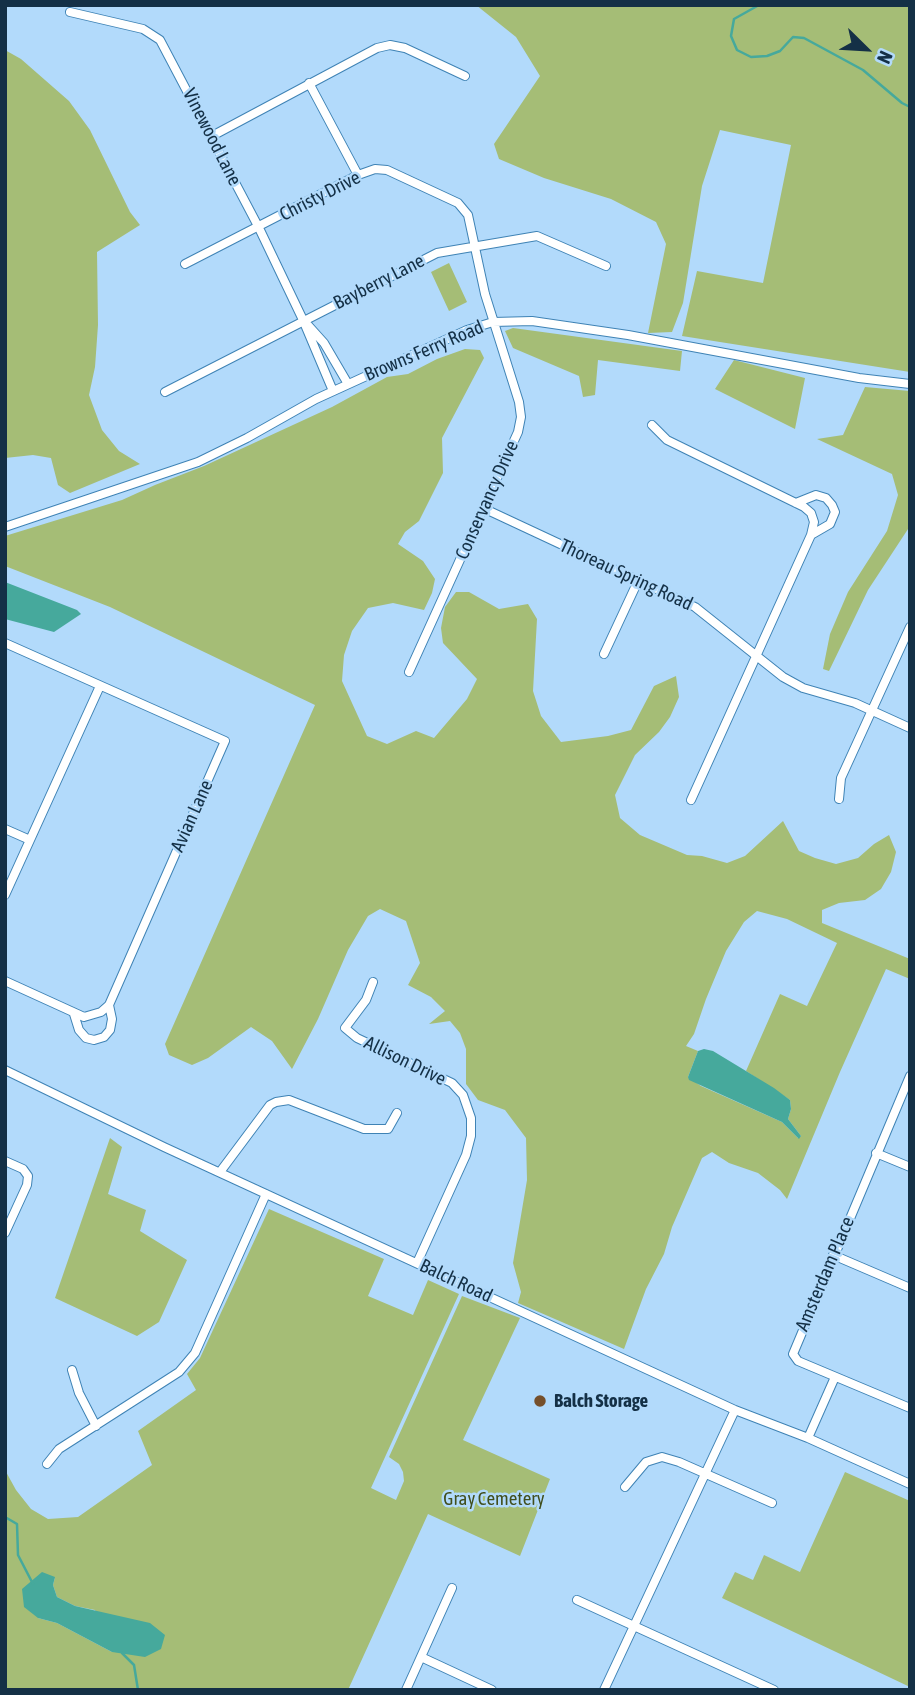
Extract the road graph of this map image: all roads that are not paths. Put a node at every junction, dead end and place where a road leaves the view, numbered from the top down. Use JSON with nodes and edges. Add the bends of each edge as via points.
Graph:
{"nodes":[{"id":1,"x":70,"y":12,"type":"dead end"},
{"id":2,"x":465,"y":76,"type":"dead end"},
{"id":3,"x":309,"y":83,"type":"junction"},
{"id":4,"x":212,"y":136,"type":"junction"},
{"id":5,"x":358,"y":176,"type":"junction"},
{"id":6,"x":258,"y":228,"type":"junction"},
{"id":7,"x":475,"y":246,"type":"junction"},
{"id":8,"x":185,"y":264,"type":"dead end"},
{"id":9,"x":606,"y":266,"type":"dead end"},
{"id":10,"x":303,"y":320,"type":"junction"},
{"id":11,"x":493,"y":321,"type":"junction"},
{"id":12,"x":348,"y":384,"type":"junction"},
{"id":13,"x":910,"y":384,"type":"edge"},
{"id":14,"x":333,"y":391,"type":"junction"},
{"id":15,"x":165,"y":392,"type":"dead end"},
{"id":16,"x":652,"y":425,"type":"dead end"},
{"id":17,"x":796,"y":503,"type":"junction"},
{"id":18,"x":483,"y":508,"type":"junction"},
{"id":19,"x":5,"y":527,"type":"edge"},
{"id":20,"x":811,"y":535,"type":"junction"},
{"id":21,"x":638,"y":581,"type":"junction"},
{"id":22,"x":910,"y":627,"type":"edge"},
{"id":23,"x":5,"y":643,"type":"edge"},
{"id":24,"x":604,"y":654,"type":"dead end"},
{"id":25,"x":756,"y":657,"type":"junction"},
{"id":26,"x":409,"y":672,"type":"dead end"},
{"id":27,"x":100,"y":686,"type":"junction"},
{"id":28,"x":872,"y":711,"type":"junction"},
{"id":29,"x":910,"y":728,"type":"edge"},
{"id":30,"x":839,"y":799,"type":"dead end"},
{"id":31,"x":691,"y":800,"type":"dead end"},
{"id":32,"x":5,"y":829,"type":"edge"},
{"id":33,"x":30,"y":840,"type":"junction"},
{"id":34,"x":5,"y":895,"type":"edge"},
{"id":35,"x":5,"y":981,"type":"edge"},
{"id":36,"x":373,"y":982,"type":"dead end"},
{"id":37,"x":109,"y":1004,"type":"junction"},
{"id":38,"x":74,"y":1014,"type":"junction"},
{"id":39,"x":5,"y":1070,"type":"edge"},
{"id":40,"x":910,"y":1076,"type":"edge"},
{"id":41,"x":397,"y":1113,"type":"dead end"},
{"id":42,"x":876,"y":1153,"type":"junction"},
{"id":43,"x":5,"y":1161,"type":"edge"},
{"id":44,"x":910,"y":1167,"type":"edge"},
{"id":45,"x":220,"y":1172,"type":"junction"},
{"id":46,"x":266,"y":1194,"type":"junction"},
{"id":47,"x":5,"y":1233,"type":"edge"},
{"id":48,"x":833,"y":1255,"type":"junction"},
{"id":49,"x":417,"y":1263,"type":"junction"},
{"id":50,"x":910,"y":1287,"type":"edge"},
{"id":51,"x":72,"y":1370,"type":"dead end"},
{"id":52,"x":835,"y":1377,"type":"junction"},
{"id":53,"x":910,"y":1408,"type":"edge"},
{"id":54,"x":735,"y":1410,"type":"junction"},
{"id":55,"x":96,"y":1426,"type":"junction"},
{"id":56,"x":808,"y":1438,"type":"junction"},
{"id":57,"x":47,"y":1464,"type":"dead end"},
{"id":58,"x":704,"y":1474,"type":"junction"},
{"id":59,"x":910,"y":1484,"type":"edge"},
{"id":60,"x":625,"y":1487,"type":"dead end"},
{"id":61,"x":772,"y":1503,"type":"dead end"},
{"id":62,"x":452,"y":1588,"type":"dead end"},
{"id":63,"x":577,"y":1600,"type":"dead end"},
{"id":64,"x":633,"y":1627,"type":"junction"},
{"id":65,"x":421,"y":1657,"type":"junction"},
{"id":66,"x":406,"y":1690,"type":"edge"},
{"id":67,"x":492,"y":1690,"type":"edge"},
{"id":68,"x":604,"y":1690,"type":"edge"},
{"id":69,"x":774,"y":1690,"type":"edge"}],
"edges":[{"from":1,"to":4,"type":"street","name":"Vinewood Lane","via":[[132,25],[160,40]]},
{"from":2,"to":3,"type":"street","via":[[390,45]]},
{"from":3,"to":4,"type":"street"},
{"from":3,"to":5,"type":"street"},
{"from":4,"to":6,"type":"street","name":"Vinewood Lane"},
{"from":5,"to":6,"type":"street","name":"Christy Drive"},
{"from":5,"to":7,"type":"street","name":"Christy Drive","via":[[387,170],[458,203],[468,215]]},
{"from":6,"to":8,"type":"street","name":"Christy Drive"},
{"from":6,"to":10,"type":"street","name":"Vinewood Lane"},
{"from":7,"to":9,"type":"street","name":"Bayberry Lane","via":[[537,236]]},
{"from":7,"to":10,"type":"street","name":"Bayberry Lane","via":[[438,253]]},
{"from":7,"to":11,"type":"street","name":"Christy Drive"},
{"from":10,"to":12,"type":"street","name":"Vinewood Lane","via":[[324,343]]},
{"from":10,"to":14,"type":"street","name":"Vinewood Lane"},
{"from":10,"to":15,"type":"street","name":"Bayberry Lane"},
{"from":11,"to":12,"type":"street","name":"Browns Ferry Road"},
{"from":11,"to":13,"type":"street","name":"Browns Ferry Road","via":[[532,321],[628,335]]},
{"from":11,"to":18,"type":"street","name":"Conservancy Drive","via":[[521,417]]},
{"from":12,"to":14,"type":"street","name":"Browns Ferry Road"},
{"from":14,"to":19,"type":"street","name":"Browns Ferry Road","via":[[198,462]]},
{"from":16,"to":17,"type":"street","via":[[667,440]]},
{"from":17,"to":20,"type":"street","via":[[811,513]]},
{"from":17,"to":20,"type":"street","via":[[816,495],[832,505],[835,512],[830,524]]},
{"from":18,"to":21,"type":"street","name":"Thoreau Spring Road"},
{"from":18,"to":26,"type":"street","name":"Conservancy Drive"},
{"from":20,"to":25,"type":"street"},
{"from":21,"to":24,"type":"street"},
{"from":21,"to":25,"type":"street","name":"Thoreau Spring Road","via":[[702,611]]},
{"from":22,"to":28,"type":"street"},
{"from":23,"to":27,"type":"street","name":"Avian Lane"},
{"from":25,"to":28,"type":"street","name":"Thoreau Spring Road","via":[[803,688]]},
{"from":25,"to":31,"type":"street"},
{"from":27,"to":33,"type":"street"},
{"from":27,"to":37,"type":"street","name":"Avian Lane","via":[[225,741]]},
{"from":28,"to":29,"type":"street","name":"Thoreau Spring Road"},
{"from":28,"to":30,"type":"street","via":[[841,778]]},
{"from":32,"to":33,"type":"street"},
{"from":33,"to":34,"type":"street"},
{"from":35,"to":38,"type":"street"},
{"from":36,"to":49,"type":"street","name":"Allison Drive","via":[[345,1028],[452,1083],[471,1118],[466,1155]]},
{"from":37,"to":38,"type":"street","via":[[93,1016]]},
{"from":37,"to":38,"type":"street","via":[[110,1030],[94,1040],[79,1030]]},
{"from":39,"to":45,"type":"street","name":"Balch Road"},
{"from":40,"to":42,"type":"street","name":"Amsterdam Place"},
{"from":41,"to":45,"type":"street","via":[[388,1129],[364,1129],[299,1103],[276,1102]]},
{"from":42,"to":44,"type":"street"},
{"from":42,"to":48,"type":"street","name":"Amsterdam Place"},
{"from":43,"to":47,"type":"street","via":[[28,1176]]},
{"from":45,"to":46,"type":"street","name":"Balch Road"},
{"from":46,"to":49,"type":"street","name":"Balch Road"},
{"from":46,"to":55,"type":"street","via":[[195,1353],[179,1372]]},
{"from":48,"to":50,"type":"street"},
{"from":48,"to":52,"type":"street","name":"Amsterdam Place","via":[[793,1354],[798,1361]]},
{"from":49,"to":54,"type":"street","name":"Balch Road"},
{"from":51,"to":55,"type":"street"},
{"from":52,"to":53,"type":"street","name":"Amsterdam Place"},
{"from":52,"to":56,"type":"street"},
{"from":54,"to":56,"type":"street","name":"Balch Road"},
{"from":54,"to":58,"type":"street"},
{"from":55,"to":57,"type":"street","via":[[59,1449]]},
{"from":56,"to":59,"type":"street","name":"Balch Road"},
{"from":58,"to":60,"type":"street","via":[[662,1457],[646,1462]]},
{"from":58,"to":61,"type":"street"},
{"from":58,"to":64,"type":"street"},
{"from":62,"to":65,"type":"street"},
{"from":63,"to":64,"type":"street"},
{"from":64,"to":68,"type":"street"},
{"from":64,"to":69,"type":"street"},
{"from":65,"to":66,"type":"street"},
{"from":65,"to":67,"type":"street"}]}
